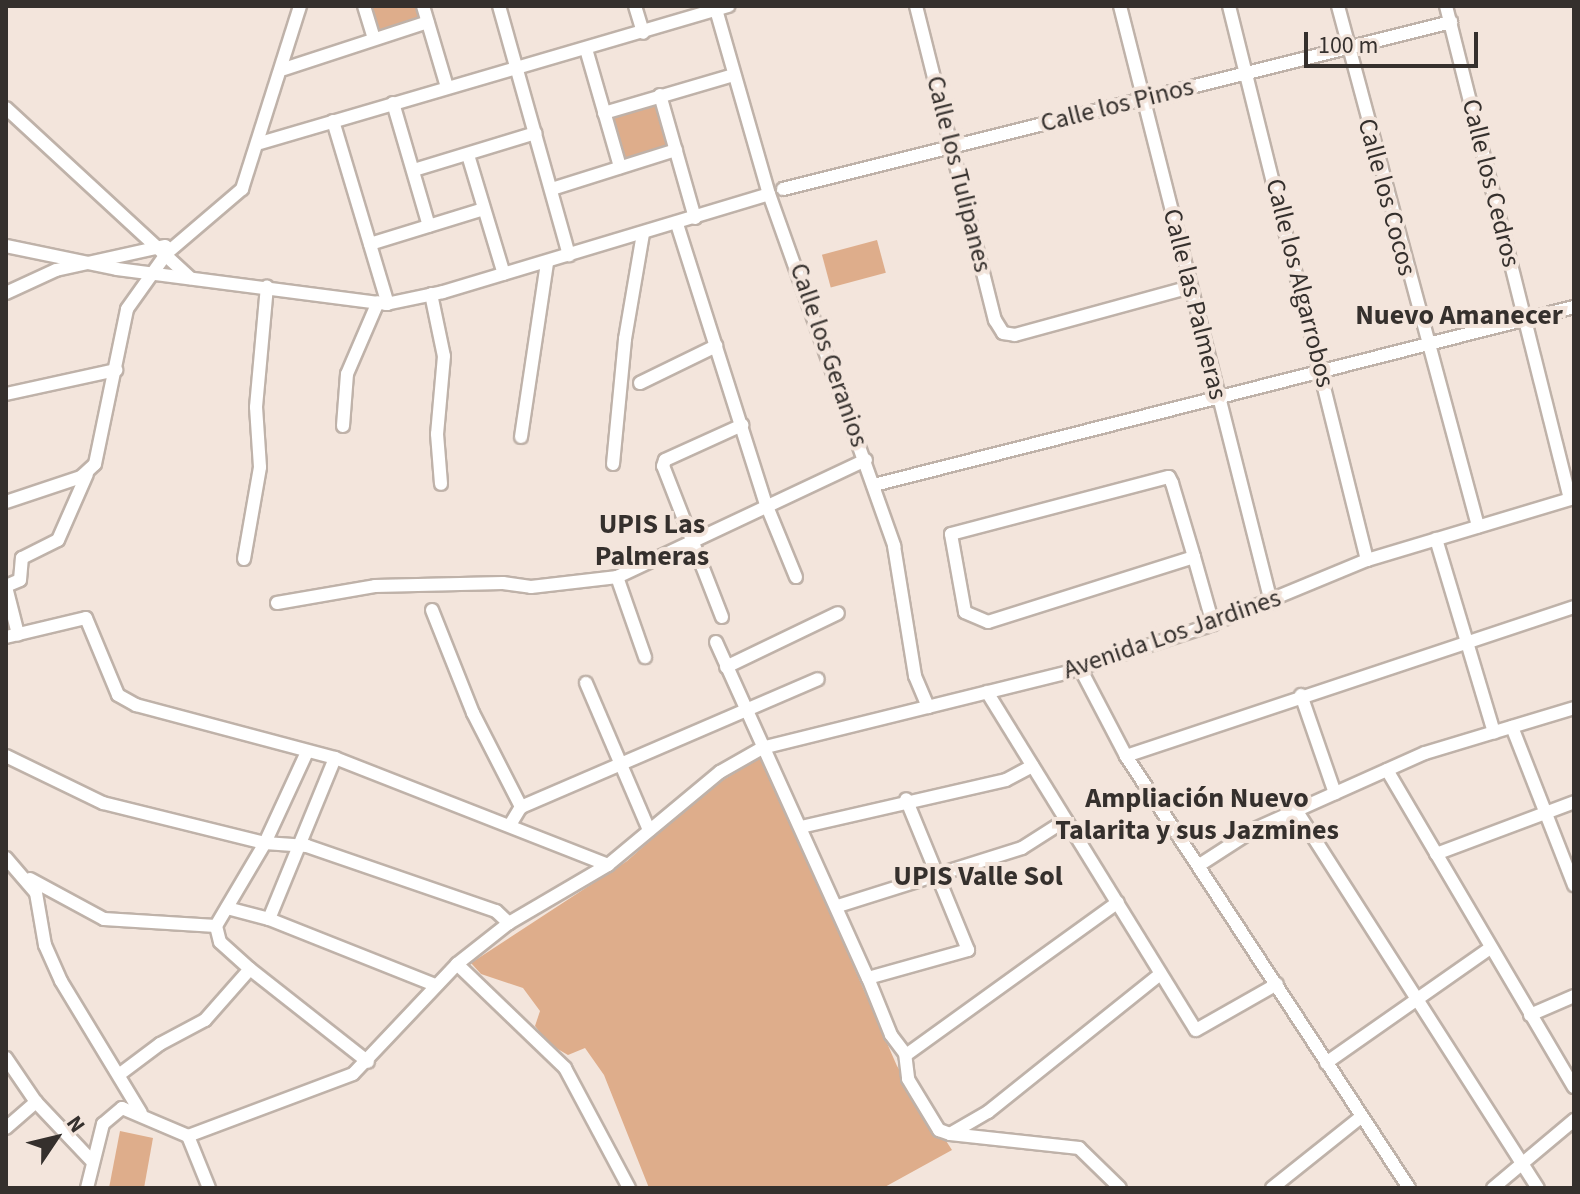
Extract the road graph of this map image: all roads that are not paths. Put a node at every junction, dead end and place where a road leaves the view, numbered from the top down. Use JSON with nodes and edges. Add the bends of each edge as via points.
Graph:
{"nodes":[{"id":1,"x":300,"y":6,"type":"edge"},
{"id":2,"x":364,"y":6,"type":"edge"},
{"id":3,"x":423,"y":6,"type":"edge"},
{"id":4,"x":499,"y":6,"type":"edge"},
{"id":5,"x":635,"y":6,"type":"edge"},
{"id":6,"x":916,"y":6,"type":"edge"},
{"id":7,"x":1120,"y":6,"type":"edge"},
{"id":8,"x":1229,"y":6,"type":"edge"},
{"id":9,"x":1338,"y":6,"type":"edge"},
{"id":10,"x":1446,"y":6,"type":"edge"},
{"id":11,"x":719,"y":7,"type":"edge"},
{"id":12,"x":428,"y":22,"type":"junction"},
{"id":13,"x":1451,"y":22,"type":"junction"},
{"id":14,"x":643,"y":33,"type":"junction"},
{"id":15,"x":374,"y":38,"type":"junction"},
{"id":16,"x":1348,"y":47,"type":"junction"},
{"id":17,"x":586,"y":49,"type":"junction"},
{"id":18,"x":517,"y":67,"type":"junction"},
{"id":19,"x":284,"y":69,"type":"junction"},
{"id":20,"x":1247,"y":73,"type":"junction"},
{"id":21,"x":734,"y":75,"type":"junction"},
{"id":22,"x":447,"y":87,"type":"junction"},
{"id":23,"x":660,"y":95,"type":"junction"},
{"id":24,"x":1141,"y":99,"type":"junction"},
{"id":25,"x":393,"y":103,"type":"junction"},
{"id":26,"x":6,"y":108,"type":"edge"},
{"id":27,"x":604,"y":113,"type":"junction"},
{"id":28,"x":333,"y":121,"type":"junction"},
{"id":29,"x":536,"y":133,"type":"junction"},
{"id":30,"x":260,"y":143,"type":"junction"},
{"id":31,"x":952,"y":146,"type":"junction"},
{"id":32,"x":676,"y":150,"type":"junction"},
{"id":33,"x":468,"y":155,"type":"junction"},
{"id":34,"x":620,"y":167,"type":"junction"},
{"id":35,"x":414,"y":170,"type":"junction"},
{"id":36,"x":552,"y":189,"type":"junction"},
{"id":37,"x":783,"y":189,"type":"dead end"},
{"id":38,"x":769,"y":194,"type":"junction"},
{"id":39,"x":484,"y":209,"type":"junction"},
{"id":40,"x":695,"y":218,"type":"junction"},
{"id":41,"x":677,"y":224,"type":"junction"},
{"id":42,"x":429,"y":226,"type":"junction"},
{"id":43,"x":643,"y":234,"type":"junction"},
{"id":44,"x":370,"y":244,"type":"junction"},
{"id":45,"x":6,"y":246,"type":"edge"},
{"id":46,"x":164,"y":250,"type":"junction"},
{"id":47,"x":569,"y":255,"type":"junction"},
{"id":48,"x":547,"y":262,"type":"junction"},
{"id":49,"x":90,"y":265,"type":"junction"},
{"id":50,"x":150,"y":273,"type":"junction"},
{"id":51,"x":504,"y":274,"type":"junction"},
{"id":52,"x":190,"y":278,"type":"junction"},
{"id":53,"x":267,"y":287,"type":"junction"},
{"id":54,"x":1190,"y":287,"type":"junction"},
{"id":55,"x":6,"y":293,"type":"edge"},
{"id":56,"x":431,"y":294,"type":"junction"},
{"id":57,"x":383,"y":303,"type":"junction"},
{"id":58,"x":1574,"y":307,"type":"edge"},
{"id":59,"x":1525,"y":319,"type":"junction"},
{"id":60,"x":1426,"y":343,"type":"junction"},
{"id":61,"x":716,"y":346,"type":"junction"},
{"id":62,"x":1322,"y":369,"type":"junction"},
{"id":63,"x":116,"y":370,"type":"junction"},
{"id":64,"x":640,"y":383,"type":"dead end"},
{"id":65,"x":6,"y":394,"type":"edge"},
{"id":66,"x":1218,"y":395,"type":"junction"},
{"id":67,"x":742,"y":425,"type":"junction"},
{"id":68,"x":343,"y":426,"type":"dead end"},
{"id":69,"x":521,"y":437,"type":"dead end"},
{"id":70,"x":866,"y":460,"type":"junction"},
{"id":71,"x":613,"y":464,"type":"dead end"},
{"id":72,"x":90,"y":471,"type":"junction"},
{"id":73,"x":441,"y":484,"type":"dead end"},
{"id":74,"x":874,"y":485,"type":"junction"},
{"id":75,"x":1572,"y":499,"type":"edge"},
{"id":76,"x":6,"y":502,"type":"edge"},
{"id":77,"x":766,"y":504,"type":"junction"},
{"id":78,"x":1478,"y":526,"type":"junction"},
{"id":79,"x":1436,"y":539,"type":"junction"},
{"id":80,"x":690,"y":542,"type":"junction"},
{"id":81,"x":1194,"y":557,"type":"junction"},
{"id":82,"x":244,"y":559,"type":"dead end"},
{"id":83,"x":1367,"y":560,"type":"junction"},
{"id":84,"x":617,"y":577,"type":"junction"},
{"id":85,"x":796,"y":577,"type":"dead end"},
{"id":86,"x":6,"y":586,"type":"edge"},
{"id":87,"x":1271,"y":602,"type":"junction"},
{"id":88,"x":277,"y":603,"type":"dead end"},
{"id":89,"x":1574,"y":607,"type":"edge"},
{"id":90,"x":432,"y":610,"type":"dead end"},
{"id":91,"x":838,"y":613,"type":"dead end"},
{"id":92,"x":722,"y":617,"type":"dead end"},
{"id":93,"x":1213,"y":624,"type":"junction"},
{"id":94,"x":12,"y":636,"type":"edge"},
{"id":95,"x":716,"y":642,"type":"dead end"},
{"id":96,"x":1464,"y":642,"type":"junction"},
{"id":97,"x":645,"y":657,"type":"dead end"},
{"id":98,"x":726,"y":667,"type":"junction"},
{"id":99,"x":1080,"y":668,"type":"junction"},
{"id":100,"x":818,"y":679,"type":"dead end"},
{"id":101,"x":586,"y":683,"type":"dead end"},
{"id":102,"x":987,"y":692,"type":"junction"},
{"id":103,"x":1301,"y":695,"type":"junction"},
{"id":104,"x":928,"y":707,"type":"junction"},
{"id":105,"x":1574,"y":708,"type":"edge"},
{"id":106,"x":744,"y":709,"type":"junction"},
{"id":107,"x":1512,"y":727,"type":"junction"},
{"id":108,"x":1494,"y":732,"type":"junction"},
{"id":109,"x":762,"y":748,"type":"junction"},
{"id":110,"x":307,"y":752,"type":"junction"},
{"id":111,"x":6,"y":756,"type":"edge"},
{"id":112,"x":1126,"y":756,"type":"junction"},
{"id":113,"x":335,"y":758,"type":"junction"},
{"id":114,"x":621,"y":766,"type":"junction"},
{"id":115,"x":1032,"y":766,"type":"junction"},
{"id":116,"x":1387,"y":770,"type":"junction"},
{"id":117,"x":1335,"y":793,"type":"junction"},
{"id":118,"x":906,"y":799,"type":"junction"},
{"id":119,"x":1574,"y":802,"type":"edge"},
{"id":120,"x":521,"y":807,"type":"junction"},
{"id":121,"x":1296,"y":810,"type":"junction"},
{"id":122,"x":1546,"y":813,"type":"junction"},
{"id":123,"x":1066,"y":820,"type":"junction"},
{"id":124,"x":510,"y":825,"type":"junction"},
{"id":125,"x":801,"y":827,"type":"junction"},
{"id":126,"x":649,"y":830,"type":"junction"},
{"id":127,"x":265,"y":843,"type":"junction"},
{"id":128,"x":298,"y":846,"type":"junction"},
{"id":129,"x":1436,"y":854,"type":"junction"},
{"id":130,"x":8,"y":860,"type":"edge"},
{"id":131,"x":1201,"y":864,"type":"junction"},
{"id":132,"x":608,"y":865,"type":"junction"},
{"id":133,"x":938,"y":874,"type":"junction"},
{"id":134,"x":1574,"y":885,"type":"edge"},
{"id":135,"x":1118,"y":902,"type":"junction"},
{"id":136,"x":838,"y":906,"type":"junction"},
{"id":137,"x":227,"y":908,"type":"junction"},
{"id":138,"x":269,"y":919,"type":"junction"},
{"id":139,"x":509,"y":923,"type":"junction"},
{"id":140,"x":216,"y":926,"type":"junction"},
{"id":141,"x":1489,"y":949,"type":"junction"},
{"id":142,"x":457,"y":964,"type":"junction"},
{"id":143,"x":250,"y":969,"type":"junction"},
{"id":144,"x":1160,"y":974,"type":"junction"},
{"id":145,"x":868,"y":978,"type":"junction"},
{"id":146,"x":1277,"y":984,"type":"junction"},
{"id":147,"x":435,"y":985,"type":"junction"},
{"id":148,"x":1574,"y":996,"type":"edge"},
{"id":149,"x":1417,"y":1000,"type":"junction"},
{"id":150,"x":1530,"y":1015,"type":"junction"},
{"id":151,"x":905,"y":1053,"type":"junction"},
{"id":152,"x":6,"y":1058,"type":"edge"},
{"id":153,"x":368,"y":1062,"type":"junction"},
{"id":154,"x":1326,"y":1063,"type":"junction"},
{"id":155,"x":120,"y":1074,"type":"junction"},
{"id":156,"x":1574,"y":1087,"type":"edge"},
{"id":157,"x":36,"y":1102,"type":"junction"},
{"id":158,"x":141,"y":1113,"type":"junction"},
{"id":159,"x":1361,"y":1117,"type":"junction"},
{"id":160,"x":1574,"y":1120,"type":"edge"},
{"id":161,"x":6,"y":1128,"type":"edge"},
{"id":162,"x":950,"y":1134,"type":"junction"},
{"id":163,"x":188,"y":1136,"type":"junction"},
{"id":164,"x":92,"y":1161,"type":"junction"},
{"id":165,"x":1521,"y":1165,"type":"junction"},
{"id":166,"x":87,"y":1188,"type":"edge"},
{"id":167,"x":209,"y":1188,"type":"edge"},
{"id":168,"x":629,"y":1188,"type":"edge"},
{"id":169,"x":1120,"y":1188,"type":"edge"},
{"id":170,"x":1272,"y":1188,"type":"edge"},
{"id":171,"x":1409,"y":1188,"type":"edge"},
{"id":172,"x":1493,"y":1188,"type":"edge"},
{"id":173,"x":1538,"y":1188,"type":"edge"}],
"edges":[{"from":1,"to":19,"type":"street"},
{"from":2,"to":15,"type":"street"},
{"from":3,"to":12,"type":"street"},
{"from":4,"to":18,"type":"street"},
{"from":5,"to":14,"type":"street"},
{"from":6,"to":31,"type":"street","name":"Calle los Tulipanes"},
{"from":7,"to":24,"type":"street","name":"Calle las Palmeras"},
{"from":8,"to":20,"type":"street","name":"Calle los Algarrobos"},
{"from":9,"to":16,"type":"street","name":"Calle los Cocos"},
{"from":10,"to":13,"type":"street","name":"Calle los Cedros"},
{"from":11,"to":14,"type":"street"},
{"from":11,"to":21,"type":"street","name":"Calle los Geranios"},
{"from":12,"to":15,"type":"street"},
{"from":12,"to":22,"type":"street"},
{"from":13,"to":16,"type":"street","name":"Calle los Pinos"},
{"from":13,"to":59,"type":"street","name":"Calle los Cedros"},
{"from":14,"to":17,"type":"street"},
{"from":15,"to":19,"type":"street"},
{"from":16,"to":20,"type":"street","name":"Calle los Pinos"},
{"from":16,"to":60,"type":"street","name":"Calle los Cocos"},
{"from":17,"to":18,"type":"street"},
{"from":17,"to":27,"type":"street"},
{"from":18,"to":22,"type":"street"},
{"from":18,"to":29,"type":"street"},
{"from":19,"to":30,"type":"street"},
{"from":20,"to":24,"type":"street","name":"Calle los Pinos"},
{"from":20,"to":62,"type":"street","name":"Calle los Algarrobos"},
{"from":21,"to":23,"type":"street"},
{"from":21,"to":38,"type":"street","name":"Calle los Geranios"},
{"from":22,"to":25,"type":"street"},
{"from":23,"to":27,"type":"street"},
{"from":23,"to":32,"type":"street"},
{"from":24,"to":31,"type":"street","name":"Calle los Pinos"},
{"from":24,"to":54,"type":"street","name":"Calle las Palmeras"},
{"from":25,"to":28,"type":"street"},
{"from":25,"to":35,"type":"street"},
{"from":26,"to":46,"type":"street"},
{"from":27,"to":34,"type":"street"},
{"from":28,"to":30,"type":"street"},
{"from":28,"to":44,"type":"street"},
{"from":29,"to":33,"type":"street"},
{"from":29,"to":36,"type":"street"},
{"from":30,"to":46,"type":"street","via":[[242,189]]},
{"from":31,"to":37,"type":"street","name":"Calle los Pinos"},
{"from":31,"to":54,"type":"street","name":"Calle los Tulipanes","via":[[995,320],[1009,335]]},
{"from":32,"to":34,"type":"street"},
{"from":32,"to":40,"type":"street"},
{"from":33,"to":35,"type":"street"},
{"from":33,"to":39,"type":"street"},
{"from":34,"to":36,"type":"street"},
{"from":35,"to":42,"type":"street"},
{"from":36,"to":47,"type":"street"},
{"from":38,"to":40,"type":"street"},
{"from":38,"to":70,"type":"street","name":"Calle los Geranios"},
{"from":39,"to":42,"type":"street"},
{"from":39,"to":51,"type":"street"},
{"from":40,"to":41,"type":"street"},
{"from":41,"to":43,"type":"street"},
{"from":41,"to":61,"type":"street"},
{"from":42,"to":44,"type":"street"},
{"from":43,"to":47,"type":"street"},
{"from":43,"to":71,"type":"street","via":[[625,339]]},
{"from":44,"to":57,"type":"street"},
{"from":45,"to":49,"type":"street"},
{"from":46,"to":49,"type":"street"},
{"from":46,"to":50,"type":"street"},
{"from":46,"to":52,"type":"street"},
{"from":47,"to":48,"type":"street"},
{"from":48,"to":51,"type":"street"},
{"from":48,"to":69,"type":"street"},
{"from":49,"to":50,"type":"street"},
{"from":49,"to":55,"type":"street","via":[[56,270]]},
{"from":50,"to":52,"type":"street"},
{"from":50,"to":63,"type":"street","via":[[127,309]]},
{"from":51,"to":56,"type":"street"},
{"from":52,"to":53,"type":"street"},
{"from":53,"to":57,"type":"street"},
{"from":53,"to":82,"type":"street","via":[[256,407],[261,458]]},
{"from":54,"to":66,"type":"street","name":"Calle las Palmeras"},
{"from":56,"to":57,"type":"street"},
{"from":56,"to":73,"type":"street","via":[[444,356],[437,434]]},
{"from":57,"to":68,"type":"street","via":[[347,374]]},
{"from":58,"to":59,"type":"street"},
{"from":59,"to":60,"type":"street"},
{"from":59,"to":75,"type":"street","name":"Calle los Cedros"},
{"from":60,"to":62,"type":"street"},
{"from":60,"to":78,"type":"street","name":"Calle los Cocos"},
{"from":61,"to":64,"type":"street"},
{"from":61,"to":67,"type":"street"},
{"from":62,"to":66,"type":"street"},
{"from":62,"to":83,"type":"street","name":"Calle los Algarrobos"},
{"from":63,"to":65,"type":"street"},
{"from":63,"to":72,"type":"street","via":[[99,453]]},
{"from":66,"to":74,"type":"street"},
{"from":66,"to":87,"type":"street","name":"Calle las Palmeras"},
{"from":67,"to":77,"type":"street"},
{"from":67,"to":80,"type":"street","via":[[665,460]]},
{"from":70,"to":74,"type":"street","name":"Calle los Geranios"},
{"from":70,"to":77,"type":"street"},
{"from":72,"to":76,"type":"street"},
{"from":72,"to":86,"type":"street","via":[[58,540],[22,558],[20,580]]},
{"from":74,"to":104,"type":"street","name":"Calle los Geranios","via":[[894,546],[915,676]]},
{"from":75,"to":78,"type":"street","name":"Avenida Los Jardines"},
{"from":77,"to":80,"type":"street"},
{"from":77,"to":85,"type":"street"},
{"from":78,"to":79,"type":"street","name":"Avenida Los Jardines"},
{"from":79,"to":83,"type":"street","name":"Avenida Los Jardines"},
{"from":79,"to":96,"type":"street"},
{"from":80,"to":84,"type":"street"},
{"from":80,"to":92,"type":"street"},
{"from":81,"to":81,"type":"street","via":[[1169,477],[951,534],[965,612],[988,622]]},
{"from":81,"to":93,"type":"street"},
{"from":83,"to":87,"type":"street","name":"Avenida Los Jardines"},
{"from":84,"to":88,"type":"street","via":[[531,587],[375,586]]},
{"from":84,"to":97,"type":"street"},
{"from":86,"to":94,"type":"street"},
{"from":87,"to":93,"type":"street","name":"Avenida Los Jardines"},
{"from":89,"to":96,"type":"street"},
{"from":90,"to":120,"type":"street","via":[[481,731]]},
{"from":91,"to":98,"type":"street"},
{"from":93,"to":99,"type":"street","name":"Avenida Los Jardines"},
{"from":94,"to":110,"type":"street","via":[[86,618],[118,695],[165,715]]},
{"from":95,"to":98,"type":"street"},
{"from":96,"to":103,"type":"street"},
{"from":96,"to":108,"type":"street"},
{"from":98,"to":106,"type":"street"},
{"from":99,"to":102,"type":"street","name":"Avenida Los Jardines"},
{"from":99,"to":112,"type":"street"},
{"from":100,"to":106,"type":"street"},
{"from":101,"to":114,"type":"street"},
{"from":102,"to":104,"type":"street","name":"Avenida Los Jardines"},
{"from":102,"to":115,"type":"street"},
{"from":103,"to":112,"type":"street"},
{"from":103,"to":117,"type":"street"},
{"from":104,"to":109,"type":"street","name":"Avenida Los Jardines"},
{"from":105,"to":107,"type":"street"},
{"from":106,"to":109,"type":"street"},
{"from":106,"to":114,"type":"street"},
{"from":107,"to":108,"type":"street"},
{"from":107,"to":122,"type":"street"},
{"from":108,"to":116,"type":"street"},
{"from":109,"to":125,"type":"street"},
{"from":109,"to":126,"type":"street","name":"Avenida Los Jardines","via":[[720,772]]},
{"from":110,"to":113,"type":"street"},
{"from":110,"to":127,"type":"street"},
{"from":111,"to":127,"type":"street","via":[[103,803]]},
{"from":112,"to":131,"type":"street"},
{"from":113,"to":124,"type":"street"},
{"from":113,"to":128,"type":"street"},
{"from":114,"to":120,"type":"street"},
{"from":114,"to":126,"type":"street"},
{"from":115,"to":118,"type":"street","via":[[1006,780]]},
{"from":115,"to":123,"type":"street"},
{"from":116,"to":117,"type":"street"},
{"from":116,"to":129,"type":"street"},
{"from":117,"to":121,"type":"street"},
{"from":118,"to":125,"type":"street"},
{"from":118,"to":133,"type":"street"},
{"from":119,"to":122,"type":"street"},
{"from":120,"to":124,"type":"street"},
{"from":121,"to":131,"type":"street"},
{"from":121,"to":149,"type":"street"},
{"from":122,"to":129,"type":"street"},
{"from":122,"to":134,"type":"street"},
{"from":123,"to":133,"type":"street","via":[[1022,848]]},
{"from":123,"to":135,"type":"street"},
{"from":124,"to":132,"type":"street"},
{"from":125,"to":136,"type":"street"},
{"from":126,"to":132,"type":"street","name":"Avenida Los Jardines"},
{"from":127,"to":128,"type":"street"},
{"from":127,"to":137,"type":"street"},
{"from":128,"to":138,"type":"street"},
{"from":128,"to":139,"type":"street","via":[[496,911]]},
{"from":129,"to":141,"type":"street"},
{"from":130,"to":140,"type":"street","via":[[38,886],[93,917]]},
{"from":130,"to":155,"type":"street","via":[[36,893],[45,945],[61,981]]},
{"from":131,"to":146,"type":"street"},
{"from":132,"to":139,"type":"street","name":"Avenida Los Jardines"},
{"from":133,"to":136,"type":"street"},
{"from":133,"to":145,"type":"street","via":[[968,950]]},
{"from":135,"to":144,"type":"street"},
{"from":135,"to":151,"type":"street","via":[[981,1006]]},
{"from":136,"to":145,"type":"street"},
{"from":137,"to":138,"type":"street"},
{"from":137,"to":140,"type":"street"},
{"from":138,"to":147,"type":"street"},
{"from":139,"to":142,"type":"street","name":"Avenida Los Jardines"},
{"from":140,"to":143,"type":"street","via":[[220,942]]},
{"from":141,"to":149,"type":"street"},
{"from":141,"to":150,"type":"street"},
{"from":142,"to":147,"type":"street","name":"Avenida Los Jardines"},
{"from":142,"to":168,"type":"street","via":[[565,1068]]},
{"from":143,"to":153,"type":"street"},
{"from":143,"to":155,"type":"street","via":[[205,1020]]},
{"from":144,"to":146,"type":"street","via":[[1196,1030]]},
{"from":144,"to":162,"type":"street","via":[[988,1112]]},
{"from":145,"to":151,"type":"street","via":[[891,1035]]},
{"from":146,"to":154,"type":"street"},
{"from":147,"to":153,"type":"street","name":"Avenida Los Jardines"},
{"from":148,"to":150,"type":"street"},
{"from":149,"to":154,"type":"street"},
{"from":149,"to":165,"type":"street"},
{"from":150,"to":156,"type":"street"},
{"from":151,"to":162,"type":"street","via":[[908,1079],[939,1130]]},
{"from":152,"to":157,"type":"street"},
{"from":153,"to":163,"type":"street","name":"Avenida Los Jardines","via":[[335,1082]]},
{"from":154,"to":159,"type":"street"},
{"from":155,"to":158,"type":"street"},
{"from":157,"to":161,"type":"street"},
{"from":157,"to":164,"type":"street"},
{"from":158,"to":163,"type":"street"},
{"from":158,"to":164,"type":"street","via":[[122,1108],[108,1116]]},
{"from":159,"to":170,"type":"street"},
{"from":159,"to":171,"type":"street"},
{"from":160,"to":165,"type":"street"},
{"from":162,"to":169,"type":"street","via":[[1079,1148]]},
{"from":163,"to":167,"type":"street"},
{"from":164,"to":166,"type":"street"},
{"from":165,"to":172,"type":"street"},
{"from":165,"to":173,"type":"street"}]}
